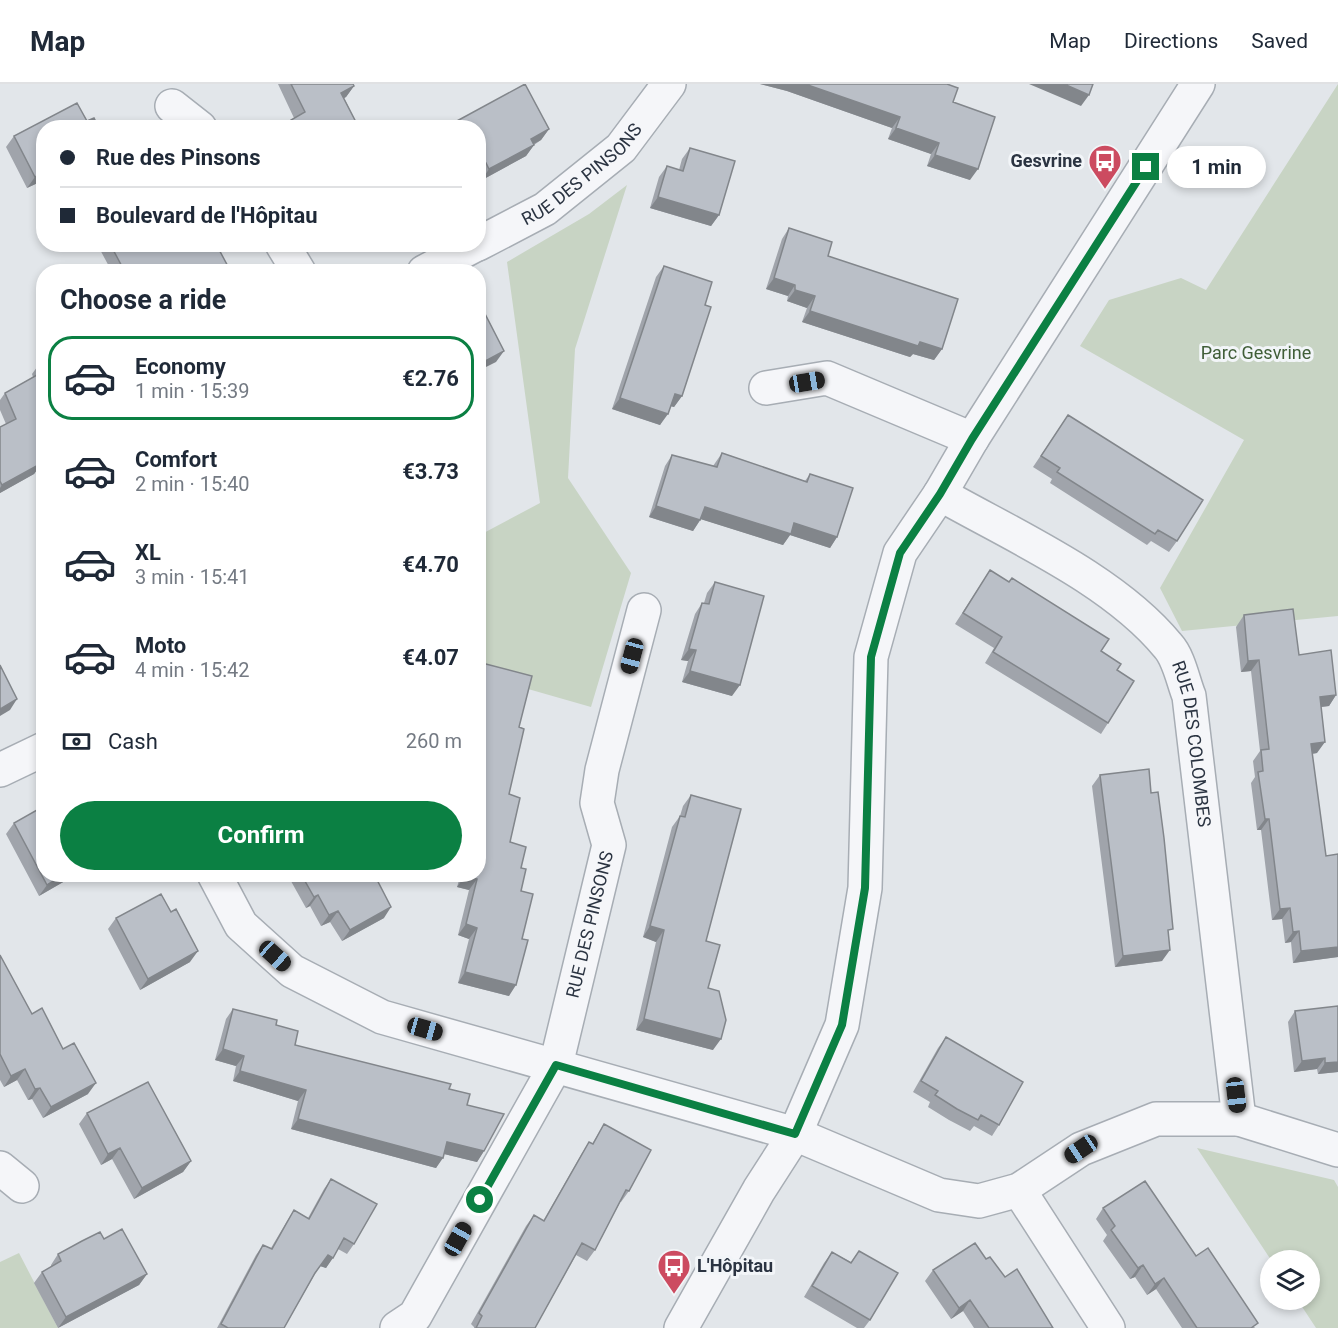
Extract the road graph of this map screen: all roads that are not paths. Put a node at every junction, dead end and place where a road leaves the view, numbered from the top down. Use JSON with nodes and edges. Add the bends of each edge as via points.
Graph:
{"nodes":[{"id":1,"x":669,"y":84,"type":"edge"},
{"id":2,"x":1198,"y":84,"type":"edge"},
{"id":3,"x":172,"y":106,"type":"dead end"},
{"id":4,"x":190,"y":120,"type":"edge"},
{"id":5,"x":486,"y":240,"type":"edge"},
{"id":6,"x":463,"y":252,"type":"edge"},
{"id":7,"x":439,"y":264,"type":"edge"},
{"id":8,"x":766,"y":388,"type":"dead end"},
{"id":9,"x":972,"y":439,"type":"junction"},
{"id":10,"x":940,"y":494,"type":"junction"},
{"id":11,"x":644,"y":610,"type":"dead end"},
{"id":12,"x":36,"y":753,"type":"edge"},
{"id":13,"x":0,"y":770,"type":"edge"},
{"id":14,"x":218,"y":882,"type":"edge"},
{"id":15,"x":556,"y":1065,"type":"junction"},
{"id":16,"x":1239,"y":1119,"type":"junction"},
{"id":17,"x":795,"y":1134,"type":"junction"},
{"id":18,"x":1338,"y":1150,"type":"edge"},
{"id":19,"x":1019,"y":1190,"type":"junction"},
{"id":20,"x":397,"y":1328,"type":"edge"},
{"id":21,"x":681,"y":1328,"type":"edge"},
{"id":22,"x":1107,"y":1328,"type":"edge"}],
"edges":[{"from":1,"to":5,"type":"street","name":"RUE DES PINSONS","via":[[621,148],[545,208]]},
{"from":2,"to":9,"type":"street"},
{"from":3,"to":4,"type":"street"},
{"from":6,"to":7,"type":"street","name":"RUE DES PINSONS"},
{"from":8,"to":9,"type":"street","via":[[827,378]]},
{"from":9,"to":10,"type":"street"},
{"from":10,"to":16,"type":"street","name":"RUE DES COLOMBES","via":[[1099,585],[1170,647],[1189,696]]},
{"from":10,"to":17,"type":"street","via":[[900,553],[871,657],[865,888],[842,1025]]},
{"from":11,"to":15,"type":"street","name":"RUE DES PINSONS","via":[[602,770],[597,803],[609,844]]},
{"from":12,"to":13,"type":"street"},
{"from":14,"to":15,"type":"street","via":[[242,925],[292,971],[382,1017]]},
{"from":15,"to":17,"type":"street"},
{"from":15,"to":20,"type":"street","name":"RUE DES PINSONS","via":[[415,1317]]},
{"from":16,"to":18,"type":"street"},
{"from":16,"to":19,"type":"street","via":[[1156,1119],[1081,1149]]},
{"from":17,"to":19,"type":"street","via":[[939,1195],[979,1201]]},
{"from":17,"to":21,"type":"street"},
{"from":19,"to":22,"type":"street"}]}
